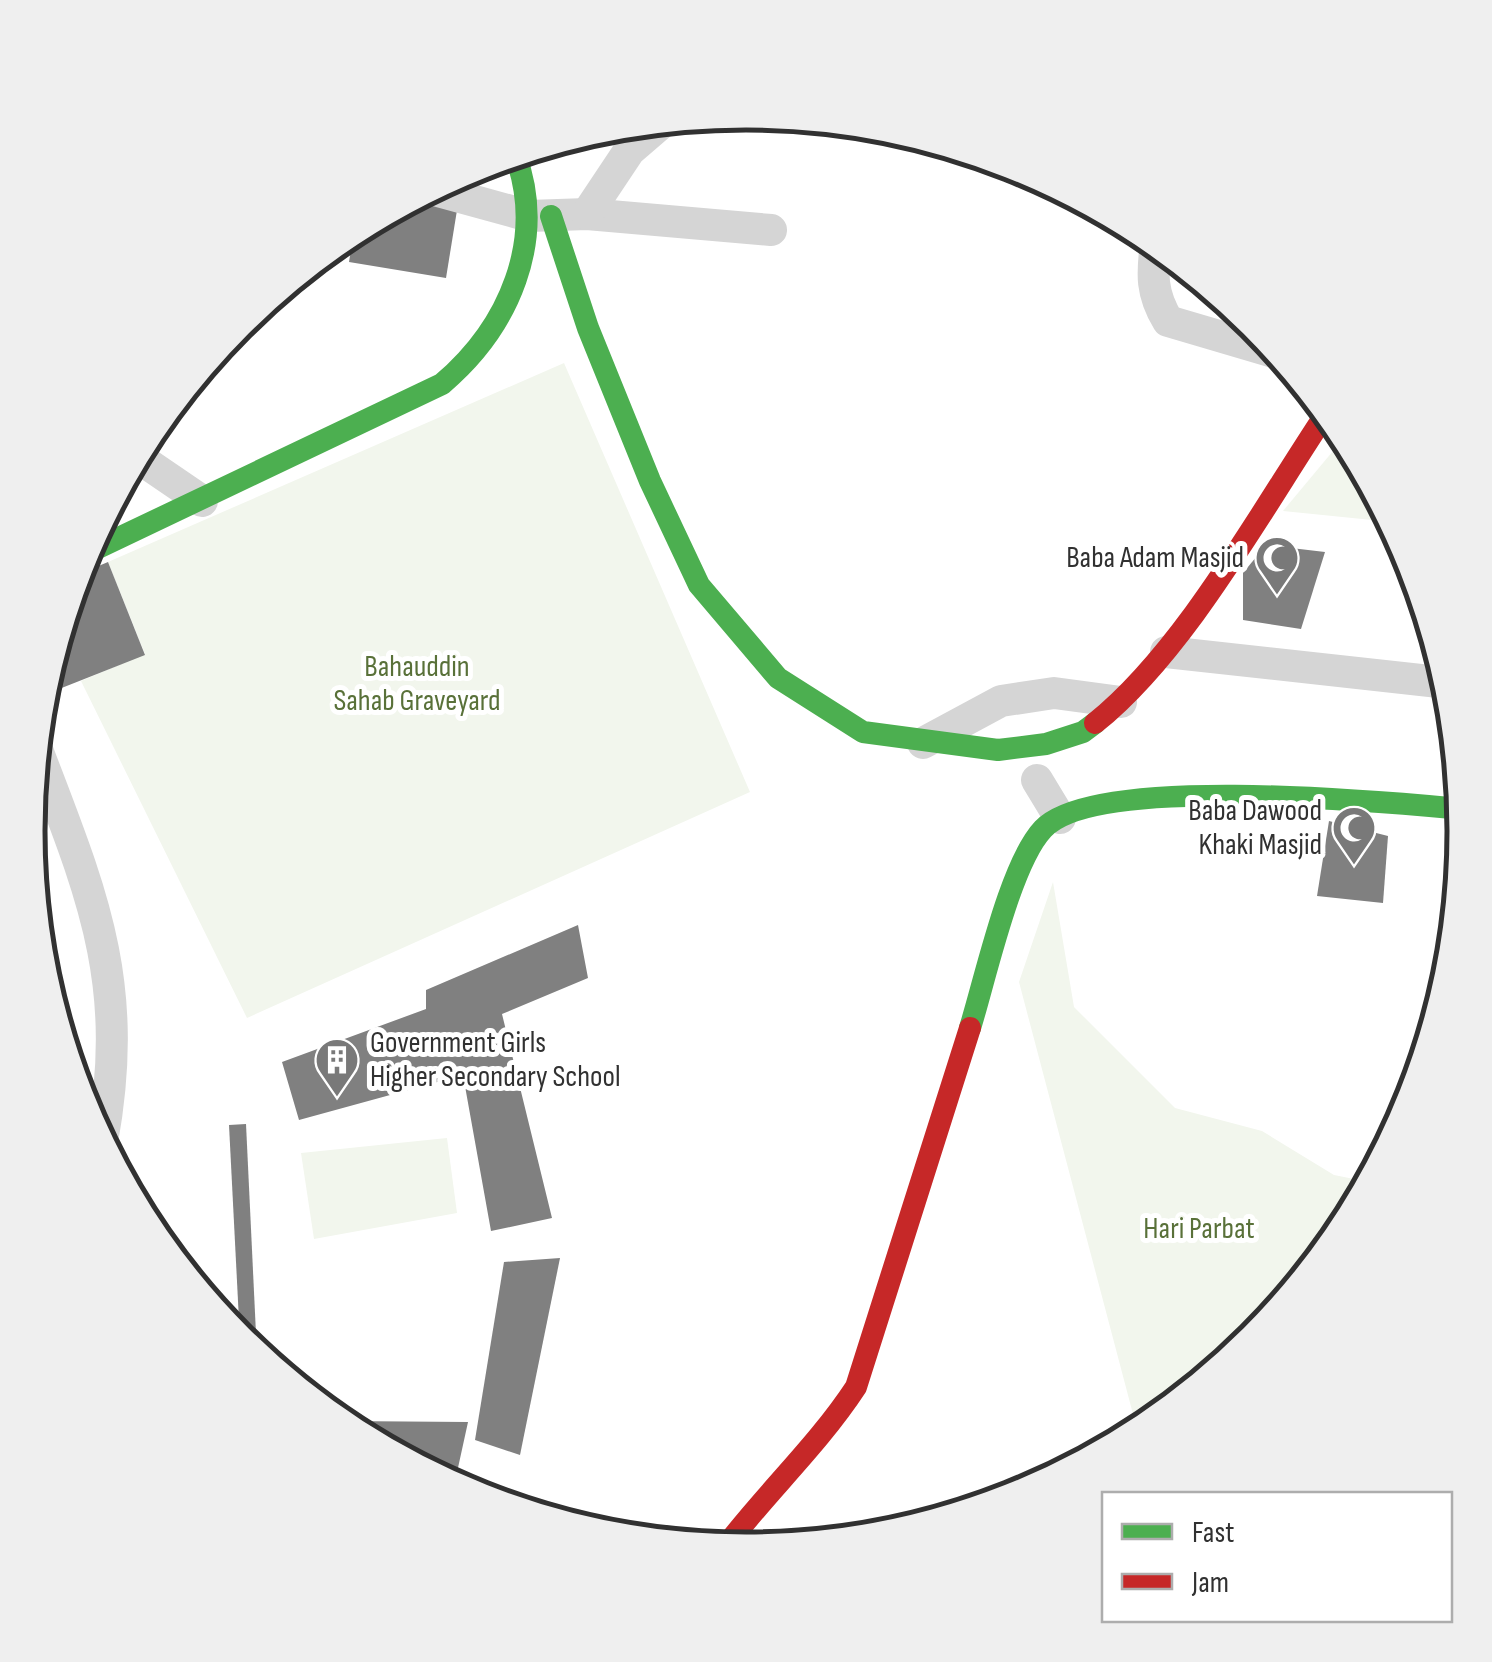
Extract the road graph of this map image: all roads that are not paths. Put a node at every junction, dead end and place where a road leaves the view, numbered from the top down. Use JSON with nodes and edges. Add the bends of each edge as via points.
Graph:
{"nodes":[{"id":1,"x":646,"y":137,"type":"edge"},
{"id":2,"x":520,"y":168,"type":"edge"},
{"id":3,"x":454,"y":194,"type":"edge"},
{"id":4,"x":587,"y":214,"type":"junction"},
{"id":5,"x":540,"y":216,"type":"junction"},
{"id":6,"x":771,"y":230,"type":"dead end"},
{"id":7,"x":1156,"y":263,"type":"edge"},
{"id":8,"x":1252,"y":346,"type":"edge"},
{"id":9,"x":1318,"y":426,"type":"edge"},
{"id":10,"x":149,"y":465,"type":"edge"},
{"id":11,"x":202,"y":501,"type":"junction"},
{"id":12,"x":106,"y":544,"type":"edge"},
{"id":13,"x":1166,"y":652,"type":"junction"},
{"id":14,"x":1431,"y":682,"type":"edge"},
{"id":15,"x":1121,"y":702,"type":"junction"},
{"id":16,"x":923,"y":742,"type":"junction"},
{"id":17,"x":1032,"y":762,"type":"junction"},
{"id":18,"x":48,"y":777,"type":"edge"},
{"id":19,"x":1446,"y":808,"type":"edge"},
{"id":20,"x":1060,"y":818,"type":"junction"},
{"id":21,"x":106,"y":1118,"type":"edge"},
{"id":22,"x":737,"y":1532,"type":"edge"}],
"edges":[{"from":1,"to":4,"type":"street"},
{"from":2,"to":5,"type":"street"},
{"from":3,"to":5,"type":"street"},
{"from":4,"to":5,"type":"street"},
{"from":4,"to":6,"type":"street"},
{"from":5,"to":11,"type":"street","via":[[501,319],[466,367]]},
{"from":5,"to":16,"type":"street","via":[[699,585],[778,678],[818,708],[864,732]]},
{"from":7,"to":8,"type":"street","via":[[1155,297],[1168,321]]},
{"from":9,"to":13,"type":"street"},
{"from":10,"to":11,"type":"street"},
{"from":11,"to":12,"type":"street"},
{"from":13,"to":14,"type":"street"},
{"from":13,"to":15,"type":"street"},
{"from":15,"to":16,"type":"street","via":[[1054,693],[1001,701]]},
{"from":15,"to":17,"type":"street"},
{"from":16,"to":17,"type":"street","via":[[998,750]]},
{"from":17,"to":20,"type":"street"},
{"from":18,"to":21,"type":"street","via":[[87,880],[113,998]]},
{"from":19,"to":20,"type":"street","via":[[1357,800],[1127,800]]},
{"from":20,"to":22,"type":"street","via":[[1030,851],[1009,904],[856,1386],[827,1431]]}]}
